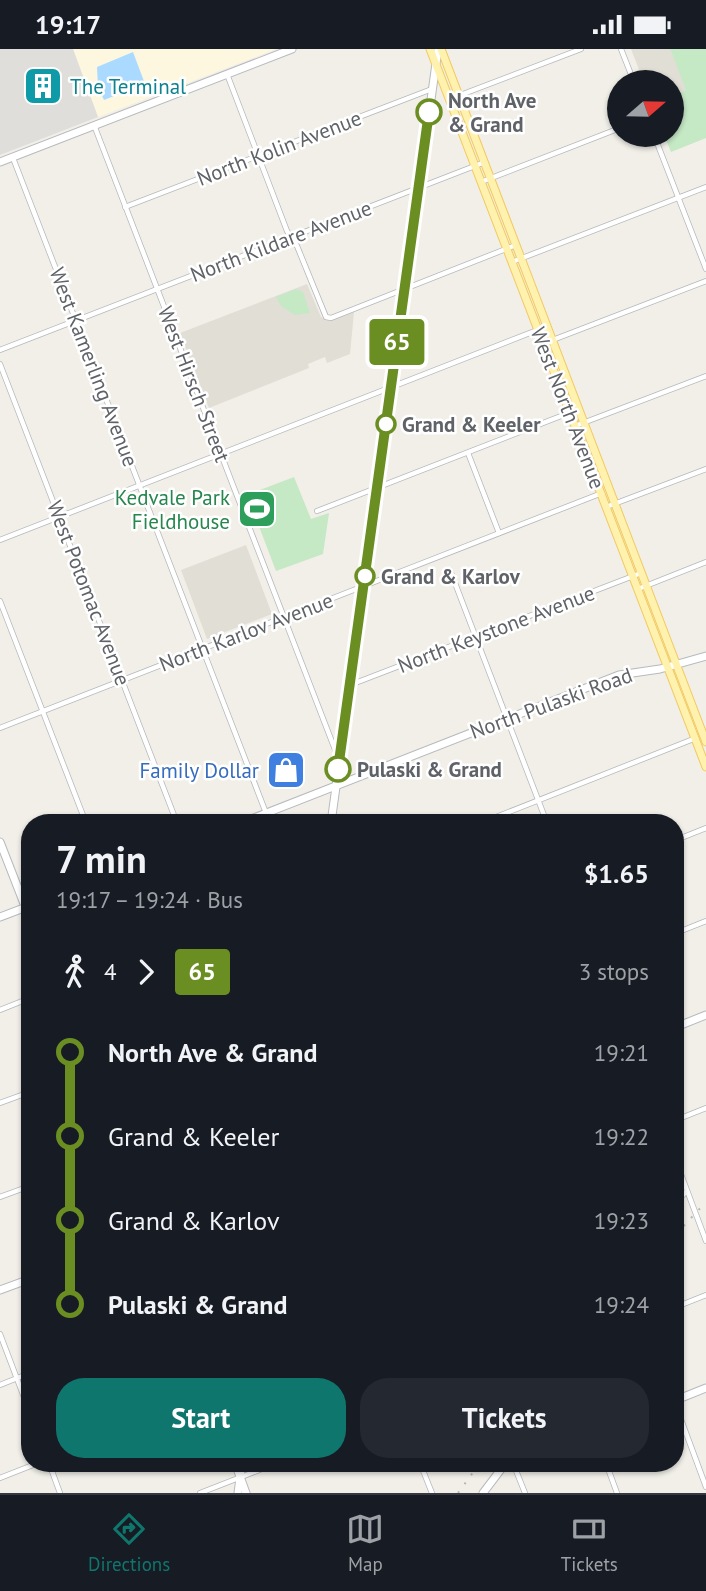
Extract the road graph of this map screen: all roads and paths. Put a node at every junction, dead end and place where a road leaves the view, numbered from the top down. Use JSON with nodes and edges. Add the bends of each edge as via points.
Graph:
{"nodes":[{"id":1,"x":292,"y":49,"type":"edge"},
{"id":2,"x":430,"y":49,"type":"edge"},
{"id":3,"x":440,"y":49,"type":"edge"},
{"id":4,"x":581,"y":49,"type":"edge"},
{"id":5,"x":621,"y":49,"type":"edge"},
{"id":6,"x":436,"y":65,"type":"junction"},
{"id":7,"x":629,"y":70,"type":"edge"},
{"id":8,"x":227,"y":74,"type":"junction"},
{"id":9,"x":433,"y":89,"type":"junction"},
{"id":10,"x":459,"y":96,"type":"junction"},
{"id":11,"x":450,"y":99,"type":"junction"},
{"id":12,"x":94,"y":125,"type":"junction"},
{"id":13,"x":607,"y":133,"type":"edge"},
{"id":14,"x":659,"y":147,"type":"edge"},
{"id":15,"x":258,"y":156,"type":"junction"},
{"id":16,"x":13,"y":157,"type":"junction"},
{"id":17,"x":0,"y":162,"type":"edge"},
{"id":18,"x":485,"y":162,"type":"junction"},
{"id":19,"x":475,"y":166,"type":"junction"},
{"id":20,"x":491,"y":179,"type":"junction"},
{"id":21,"x":481,"y":182,"type":"junction"},
{"id":22,"x":706,"y":187,"type":"edge"},
{"id":23,"x":419,"y":188,"type":"junction"},
{"id":24,"x":678,"y":197,"type":"junction"},
{"id":25,"x":125,"y":207,"type":"junction"},
{"id":26,"x":292,"y":237,"type":"junction"},
{"id":27,"x":516,"y":245,"type":"junction"},
{"id":28,"x":507,"y":248,"type":"junction"},
{"id":29,"x":521,"y":259,"type":"junction"},
{"id":30,"x":512,"y":262,"type":"junction"},
{"id":31,"x":706,"y":269,"type":"edge"},
{"id":32,"x":706,"y":281,"type":"edge"},
{"id":33,"x":405,"y":288,"type":"junction"},
{"id":34,"x":157,"y":289,"type":"junction"},
{"id":35,"x":76,"y":321,"type":"junction"},
{"id":36,"x":547,"y":326,"type":"junction"},
{"id":37,"x":538,"y":330,"type":"junction"},
{"id":38,"x":552,"y":341,"type":"junction"},
{"id":39,"x":544,"y":344,"type":"junction"},
{"id":40,"x":0,"y":350,"type":"edge"},
{"id":41,"x":0,"y":364,"type":"edge"},
{"id":42,"x":706,"y":376,"type":"edge"},
{"id":43,"x":391,"y":388,"type":"junction"},
{"id":44,"x":579,"y":409,"type":"junction"},
{"id":45,"x":570,"y":413,"type":"junction"},
{"id":46,"x":584,"y":423,"type":"junction"},
{"id":47,"x":575,"y":426,"type":"junction"},
{"id":48,"x":468,"y":452,"type":"junction"},
{"id":49,"x":221,"y":454,"type":"junction"},
{"id":50,"x":706,"y":469,"type":"edge"},
{"id":51,"x":140,"y":486,"type":"junction"},
{"id":52,"x":377,"y":488,"type":"junction"},
{"id":53,"x":610,"y":490,"type":"junction"},
{"id":54,"x":601,"y":494,"type":"junction"},
{"id":55,"x":615,"y":504,"type":"junction"},
{"id":56,"x":606,"y":507,"type":"junction"},
{"id":57,"x":317,"y":511,"type":"dead end"},
{"id":58,"x":59,"y":517,"type":"junction"},
{"id":59,"x":499,"y":533,"type":"junction"},
{"id":60,"x":0,"y":540,"type":"edge"},
{"id":61,"x":706,"y":562,"type":"edge"},
{"id":62,"x":450,"y":570,"type":"dead end"},
{"id":63,"x":641,"y":573,"type":"junction"},
{"id":64,"x":633,"y":576,"type":"junction"},
{"id":65,"x":363,"y":586,"type":"junction"},
{"id":66,"x":646,"y":586,"type":"junction"},
{"id":67,"x":638,"y":589,"type":"junction"},
{"id":68,"x":0,"y":601,"type":"edge"},
{"id":69,"x":284,"y":617,"type":"junction"},
{"id":70,"x":475,"y":637,"type":"junction"},
{"id":71,"x":203,"y":649,"type":"junction"},
{"id":72,"x":706,"y":656,"type":"edge"},
{"id":73,"x":677,"y":665,"type":"junction"},
{"id":74,"x":668,"y":667,"type":"junction"},
{"id":75,"x":122,"y":680,"type":"junction"},
{"id":76,"x":350,"y":685,"type":"junction"},
{"id":77,"x":43,"y":711,"type":"junction"},
{"id":78,"x":507,"y":718,"type":"junction"},
{"id":79,"x":0,"y":728,"type":"edge"},
{"id":80,"x":695,"y":739,"type":"junction"},
{"id":81,"x":705,"y":739,"type":"edge"},
{"id":82,"x":703,"y":750,"type":"edge"},
{"id":83,"x":339,"y":761,"type":"junction"},
{"id":84,"x":706,"y":767,"type":"edge"},
{"id":85,"x":336,"y":785,"type":"junction"},
{"id":86,"x":538,"y":800,"type":"junction"},
{"id":87,"x":266,"y":813,"type":"joint"},
{"id":88,"x":83,"y":814,"type":"edge"},
{"id":89,"x":174,"y":814,"type":"edge"},
{"id":90,"x":332,"y":814,"type":"edge"},
{"id":91,"x":503,"y":814,"type":"edge"},
{"id":92,"x":543,"y":814,"type":"edge"},
{"id":93,"x":706,"y":828,"type":"edge"},
{"id":94,"x":684,"y":837,"type":"edge"},
{"id":95,"x":0,"y":842,"type":"edge"},
{"id":96,"x":21,"y":891,"type":"edge"},
{"id":97,"x":21,"y":910,"type":"edge"},
{"id":98,"x":0,"y":917,"type":"edge"},
{"id":99,"x":706,"y":921,"type":"edge"},
{"id":100,"x":684,"y":930,"type":"edge"},
{"id":101,"x":21,"y":1002,"type":"edge"},
{"id":102,"x":0,"y":1010,"type":"edge"},
{"id":103,"x":706,"y":1015,"type":"edge"},
{"id":104,"x":684,"y":1024,"type":"edge"},
{"id":105,"x":21,"y":1095,"type":"edge"},
{"id":106,"x":0,"y":1103,"type":"edge"},
{"id":107,"x":706,"y":1108,"type":"edge"},
{"id":108,"x":684,"y":1117,"type":"edge"},
{"id":109,"x":684,"y":1183,"type":"edge"},
{"id":110,"x":21,"y":1190,"type":"edge"},
{"id":111,"x":687,"y":1191,"type":"junction"},
{"id":112,"x":684,"y":1194,"type":"edge"},
{"id":113,"x":0,"y":1198,"type":"edge"},
{"id":114,"x":705,"y":1233,"type":"edge"},
{"id":115,"x":706,"y":1241,"type":"edge"},
{"id":116,"x":21,"y":1282,"type":"edge"},
{"id":117,"x":0,"y":1290,"type":"edge"},
{"id":118,"x":706,"y":1295,"type":"edge"},
{"id":119,"x":684,"y":1304,"type":"edge"},
{"id":120,"x":0,"y":1334,"type":"edge"},
{"id":121,"x":21,"y":1376,"type":"edge"},
{"id":122,"x":17,"y":1378,"type":"junction"},
{"id":123,"x":0,"y":1385,"type":"edge"},
{"id":124,"x":706,"y":1388,"type":"edge"},
{"id":125,"x":21,"y":1389,"type":"edge"},
{"id":126,"x":684,"y":1397,"type":"edge"},
{"id":127,"x":684,"y":1427,"type":"edge"},
{"id":128,"x":21,"y":1470,"type":"edge"},
{"id":129,"x":52,"y":1472,"type":"edge"},
{"id":130,"x":238,"y":1472,"type":"edge"},
{"id":131,"x":241,"y":1472,"type":"edge"},
{"id":132,"x":253,"y":1472,"type":"edge"},
{"id":133,"x":424,"y":1472,"type":"edge"},
{"id":134,"x":499,"y":1472,"type":"edge"},
{"id":135,"x":517,"y":1472,"type":"edge"},
{"id":136,"x":609,"y":1472,"type":"edge"},
{"id":137,"x":240,"y":1477,"type":"junction"},
{"id":138,"x":0,"y":1478,"type":"edge"},
{"id":139,"x":706,"y":1486,"type":"edge"},
{"id":140,"x":60,"y":1493,"type":"edge"},
{"id":141,"x":200,"y":1493,"type":"edge"},
{"id":142,"x":238,"y":1493,"type":"edge"},
{"id":143,"x":246,"y":1493,"type":"edge"},
{"id":144,"x":432,"y":1493,"type":"edge"},
{"id":145,"x":482,"y":1493,"type":"edge"},
{"id":146,"x":525,"y":1493,"type":"edge"},
{"id":147,"x":617,"y":1493,"type":"edge"}],
"edges":[{"from":1,"to":8,"type":"main road"},
{"from":2,"to":6,"type":"main road","name":"West North Avenue"},
{"from":3,"to":6,"type":"main road"},
{"from":3,"to":10,"type":"main road","name":"West North Avenue"},
{"from":4,"to":10,"type":"street"},
{"from":5,"to":7,"type":"street"},
{"from":6,"to":9,"type":"main road"},
{"from":6,"to":11,"type":"main road","name":"West North Avenue"},
{"from":8,"to":12,"type":"main road"},
{"from":8,"to":15,"type":"street"},
{"from":9,"to":15,"type":"street","name":"North Kolin Avenue"},
{"from":9,"to":23,"type":"main road"},
{"from":10,"to":11,"type":"street"},
{"from":10,"to":18,"type":"main road","name":"West North Avenue"},
{"from":11,"to":19,"type":"main road","name":"West North Avenue"},
{"from":12,"to":16,"type":"main road"},
{"from":12,"to":25,"type":"street","name":"West Hirsch Street"},
{"from":13,"to":20,"type":"street"},
{"from":14,"to":24,"type":"street"},
{"from":15,"to":25,"type":"street","name":"North Kolin Avenue"},
{"from":15,"to":26,"type":"street"},
{"from":16,"to":17,"type":"main road"},
{"from":16,"to":35,"type":"street","name":"West Kamerling Avenue"},
{"from":18,"to":19,"type":"street","name":"North Kildare Avenue"},
{"from":18,"to":20,"type":"main road","name":"West North Avenue"},
{"from":19,"to":21,"type":"main road","name":"West North Avenue"},
{"from":19,"to":23,"type":"street","name":"North Kildare Avenue"},
{"from":20,"to":21,"type":"street"},
{"from":20,"to":27,"type":"main road","name":"West North Avenue"},
{"from":21,"to":28,"type":"main road","name":"West North Avenue"},
{"from":22,"to":24,"type":"street"},
{"from":23,"to":26,"type":"street","name":"North Kildare Avenue"},
{"from":23,"to":33,"type":"main road"},
{"from":24,"to":29,"type":"street"},
{"from":24,"to":31,"type":"street"},
{"from":25,"to":34,"type":"street","name":"West Hirsch Street"},
{"from":26,"to":33,"type":"street","via":[[326,317]]},
{"from":26,"to":34,"type":"street","name":"North Kildare Avenue"},
{"from":27,"to":28,"type":"street"},
{"from":27,"to":29,"type":"main road","name":"West North Avenue"},
{"from":28,"to":30,"type":"main road","name":"West North Avenue"},
{"from":28,"to":33,"type":"street"},
{"from":29,"to":30,"type":"street"},
{"from":29,"to":36,"type":"main road","name":"West North Avenue"},
{"from":30,"to":37,"type":"main road","name":"West North Avenue"},
{"from":32,"to":38,"type":"street"},
{"from":33,"to":43,"type":"main road"},
{"from":34,"to":35,"type":"street","name":"North Kildare Avenue"},
{"from":34,"to":49,"type":"street","name":"West Hirsch Street"},
{"from":35,"to":40,"type":"street","name":"North Kildare Avenue"},
{"from":35,"to":51,"type":"street","name":"West Kamerling Avenue"},
{"from":36,"to":37,"type":"street"},
{"from":36,"to":38,"type":"main road","name":"West North Avenue"},
{"from":37,"to":39,"type":"main road","name":"West North Avenue"},
{"from":37,"to":43,"type":"street"},
{"from":38,"to":39,"type":"street"},
{"from":38,"to":44,"type":"main road","name":"West North Avenue"},
{"from":39,"to":45,"type":"main road","name":"West North Avenue"},
{"from":41,"to":58,"type":"street","name":"West Potomac Avenue"},
{"from":42,"to":46,"type":"street"},
{"from":43,"to":49,"type":"street"},
{"from":43,"to":52,"type":"main road"},
{"from":44,"to":45,"type":"street"},
{"from":44,"to":46,"type":"main road","name":"West North Avenue"},
{"from":45,"to":47,"type":"main road","name":"West North Avenue"},
{"from":45,"to":48,"type":"street"},
{"from":46,"to":47,"type":"street"},
{"from":46,"to":53,"type":"main road","name":"West North Avenue"},
{"from":47,"to":54,"type":"main road","name":"West North Avenue"},
{"from":48,"to":52,"type":"street"},
{"from":48,"to":59,"type":"street"},
{"from":49,"to":51,"type":"street"},
{"from":49,"to":69,"type":"street","name":"West Hirsch Street"},
{"from":50,"to":55,"type":"street"},
{"from":51,"to":58,"type":"street"},
{"from":51,"to":71,"type":"street","name":"West Kamerling Avenue"},
{"from":52,"to":57,"type":"street"},
{"from":52,"to":65,"type":"main road"},
{"from":53,"to":54,"type":"street","name":"North Karlov Avenue"},
{"from":53,"to":55,"type":"main road","name":"West North Avenue"},
{"from":54,"to":56,"type":"main road","name":"West North Avenue"},
{"from":54,"to":59,"type":"street","name":"North Karlov Avenue"},
{"from":55,"to":56,"type":"street"},
{"from":55,"to":63,"type":"main road","name":"West North Avenue"},
{"from":56,"to":64,"type":"main road","name":"West North Avenue"},
{"from":58,"to":60,"type":"street"},
{"from":58,"to":75,"type":"street","name":"West Potomac Avenue"},
{"from":59,"to":65,"type":"street","name":"North Karlov Avenue"},
{"from":61,"to":66,"type":"street"},
{"from":62,"to":70,"type":"street"},
{"from":63,"to":64,"type":"street","name":"North Keystone Avenue"},
{"from":63,"to":66,"type":"main road","name":"West North Avenue"},
{"from":64,"to":67,"type":"main road","name":"West North Avenue"},
{"from":64,"to":70,"type":"street","name":"North Keystone Avenue"},
{"from":65,"to":69,"type":"street","name":"North Karlov Avenue"},
{"from":65,"to":76,"type":"main road"},
{"from":66,"to":67,"type":"street"},
{"from":66,"to":73,"type":"main road","name":"West North Avenue"},
{"from":67,"to":74,"type":"main road","name":"West North Avenue"},
{"from":68,"to":77,"type":"street"},
{"from":69,"to":71,"type":"street","name":"North Karlov Avenue"},
{"from":69,"to":83,"type":"street","name":"West Hirsch Street"},
{"from":70,"to":76,"type":"street","name":"North Keystone Avenue"},
{"from":70,"to":78,"type":"street"},
{"from":71,"to":75,"type":"street","name":"North Karlov Avenue"},
{"from":71,"to":87,"type":"street","name":"West Kamerling Avenue"},
{"from":72,"to":73,"type":"main road","name":"North Pulaski Road"},
{"from":73,"to":74,"type":"main road","name":"North Pulaski Road"},
{"from":73,"to":81,"type":"main road","name":"West North Avenue"},
{"from":74,"to":78,"type":"main road","name":"North Pulaski Road","via":[[618,675]]},
{"from":74,"to":80,"type":"main road","name":"West North Avenue"},
{"from":75,"to":77,"type":"street","name":"North Karlov Avenue"},
{"from":75,"to":89,"type":"street","name":"West Potomac Avenue"},
{"from":76,"to":83,"type":"main road"},
{"from":77,"to":79,"type":"street","name":"North Karlov Avenue"},
{"from":77,"to":88,"type":"street"},
{"from":78,"to":85,"type":"main road","name":"North Pulaski Road"},
{"from":78,"to":86,"type":"street"},
{"from":80,"to":81,"type":"street"},
{"from":80,"to":82,"type":"main road","name":"West North Avenue"},
{"from":80,"to":86,"type":"street"},
{"from":82,"to":84,"type":"main road","name":"West North Avenue"},
{"from":83,"to":85,"type":"main road"},
{"from":85,"to":87,"type":"main road","name":"North Pulaski Road"},
{"from":85,"to":90,"type":"main road"},
{"from":86,"to":91,"type":"street"},
{"from":86,"to":92,"type":"street"},
{"from":93,"to":94,"type":"street"},
{"from":95,"to":96,"type":"main road"},
{"from":97,"to":98,"type":"main road"},
{"from":99,"to":100,"type":"street"},
{"from":101,"to":102,"type":"street"},
{"from":103,"to":104,"type":"main road"},
{"from":105,"to":106,"type":"street"},
{"from":107,"to":108,"type":"street"},
{"from":109,"to":111,"type":"street"},
{"from":110,"to":113,"type":"street"},
{"from":111,"to":112,"type":"street"},
{"from":111,"to":114,"type":"street"},
{"from":114,"to":115,"type":"street"},
{"from":116,"to":117,"type":"main road"},
{"from":118,"to":119,"type":"street"},
{"from":120,"to":122,"type":"street"},
{"from":121,"to":122,"type":"street"},
{"from":122,"to":123,"type":"street"},
{"from":122,"to":125,"type":"street"},
{"from":124,"to":126,"type":"main road"},
{"from":127,"to":139,"type":"street"},
{"from":128,"to":138,"type":"street"},
{"from":129,"to":140,"type":"street"},
{"from":130,"to":137,"type":"main road"},
{"from":131,"to":137,"type":"main road"},
{"from":132,"to":137,"type":"street"},
{"from":133,"to":144,"type":"street"},
{"from":134,"to":145,"type":"main road"},
{"from":135,"to":146,"type":"street"},
{"from":136,"to":147,"type":"street"},
{"from":137,"to":141,"type":"street"},
{"from":137,"to":142,"type":"main road"},
{"from":137,"to":143,"type":"main road"}]}
